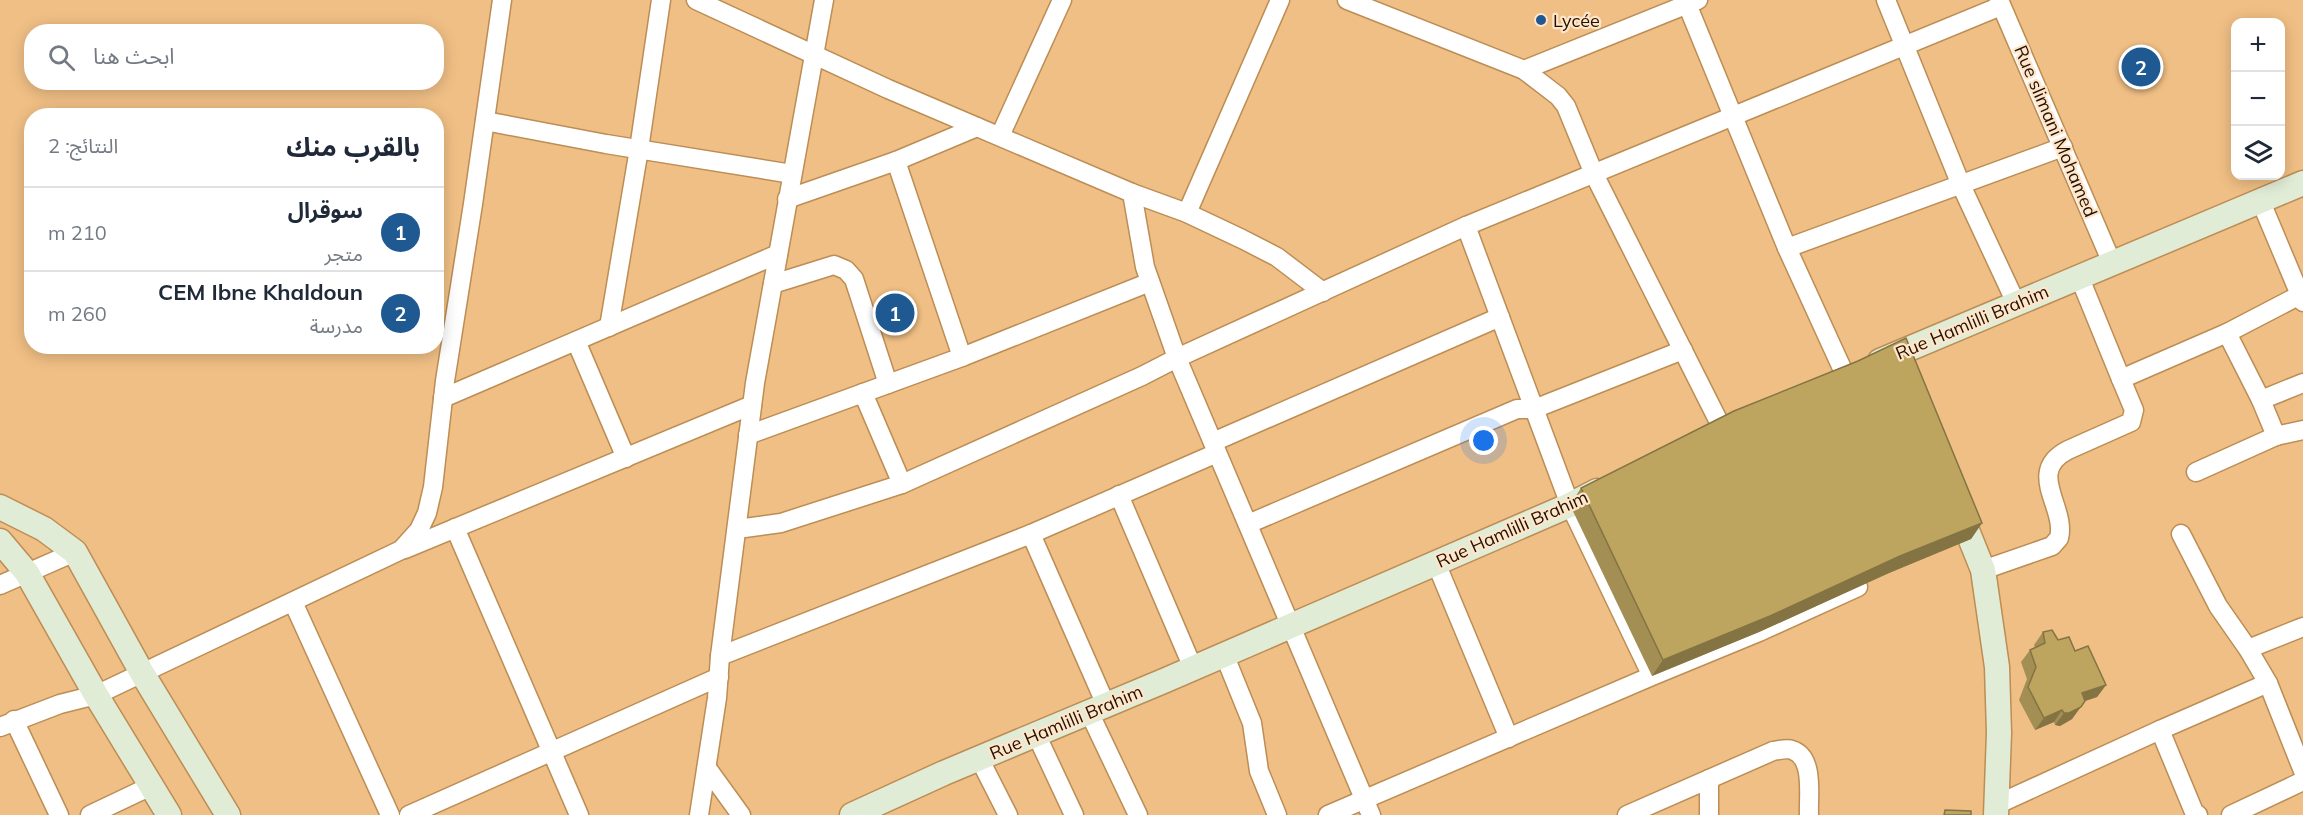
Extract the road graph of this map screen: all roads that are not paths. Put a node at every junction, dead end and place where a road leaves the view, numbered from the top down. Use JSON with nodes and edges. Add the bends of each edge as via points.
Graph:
{"nodes":[{"id":1,"x":502,"y":0,"type":"edge"},
{"id":2,"x":661,"y":0,"type":"edge"},
{"id":3,"x":696,"y":0,"type":"edge"},
{"id":4,"x":824,"y":0,"type":"edge"},
{"id":5,"x":1062,"y":0,"type":"edge"},
{"id":6,"x":1280,"y":0,"type":"edge"},
{"id":7,"x":1347,"y":0,"type":"edge"},
{"id":8,"x":1886,"y":0,"type":"edge"},
{"id":9,"x":1692,"y":2,"type":"edge"},
{"id":10,"x":2000,"y":3,"type":"edge"},
{"id":11,"x":1392,"y":8,"type":"edge"},
{"id":12,"x":1905,"y":46,"type":"junction"},
{"id":13,"x":813,"y":53,"type":"junction"},
{"id":14,"x":1524,"y":70,"type":"junction"},
{"id":15,"x":1734,"y":117,"type":"junction"},
{"id":16,"x":485,"y":121,"type":"junction"},
{"id":17,"x":977,"y":127,"type":"junction"},
{"id":18,"x":1000,"y":136,"type":"junction"},
{"id":19,"x":2063,"y":147,"type":"junction"},
{"id":20,"x":639,"y":149,"type":"junction"},
{"id":21,"x":896,"y":161,"type":"junction"},
{"id":22,"x":792,"y":174,"type":"junction"},
{"id":23,"x":1594,"y":174,"type":"junction"},
{"id":24,"x":2303,"y":183,"type":"edge"},
{"id":25,"x":1961,"y":185,"type":"junction"},
{"id":26,"x":1132,"y":193,"type":"junction"},
{"id":27,"x":788,"y":199,"type":"junction"},
{"id":28,"x":2261,"y":202,"type":"junction"},
{"id":29,"x":1187,"y":213,"type":"junction"},
{"id":30,"x":1466,"y":226,"type":"junction"},
{"id":31,"x":1787,"y":248,"type":"junction"},
{"id":32,"x":778,"y":254,"type":"junction"},
{"id":33,"x":2112,"y":263,"type":"junction"},
{"id":34,"x":2079,"y":276,"type":"junction"},
{"id":35,"x":1150,"y":282,"type":"junction"},
{"id":36,"x":773,"y":284,"type":"junction"},
{"id":37,"x":1323,"y":292,"type":"junction"},
{"id":38,"x":2301,"y":299,"type":"edge"},
{"id":39,"x":2016,"y":303,"type":"junction"},
{"id":40,"x":1500,"y":317,"type":"junction"},
{"id":41,"x":609,"y":327,"type":"junction"},
{"id":42,"x":2227,"y":333,"type":"junction"},
{"id":43,"x":576,"y":341,"type":"junction"},
{"id":44,"x":1683,"y":350,"type":"junction"},
{"id":45,"x":962,"y":357,"type":"junction"},
{"id":46,"x":1177,"y":358,"type":"junction"},
{"id":47,"x":2121,"y":379,"type":"junction"},
{"id":48,"x":1836,"y":381,"type":"joint"},
{"id":49,"x":2303,"y":383,"type":"edge"},
{"id":50,"x":888,"y":384,"type":"junction"},
{"id":51,"x":863,"y":393,"type":"junction"},
{"id":52,"x":443,"y":398,"type":"junction"},
{"id":53,"x":2261,"y":400,"type":"junction"},
{"id":54,"x":752,"y":405,"type":"junction"},
{"id":55,"x":1534,"y":409,"type":"junction"},
{"id":56,"x":1722,"y":428,"type":"edge"},
{"id":57,"x":2303,"y":430,"type":"edge"},
{"id":58,"x":748,"y":435,"type":"junction"},
{"id":59,"x":2276,"y":436,"type":"junction"},
{"id":60,"x":1215,"y":447,"type":"junction"},
{"id":61,"x":626,"y":458,"type":"junction"},
{"id":62,"x":2196,"y":472,"type":"dead end"},
{"id":63,"x":1621,"y":479,"type":"edge"},
{"id":64,"x":902,"y":484,"type":"junction"},
{"id":65,"x":1949,"y":486,"type":"edge"},
{"id":66,"x":1119,"y":495,"type":"junction"},
{"id":67,"x":1570,"y":505,"type":"junction"},
{"id":68,"x":0,"y":507,"type":"edge"},
{"id":69,"x":1248,"y":524,"type":"junction"},
{"id":70,"x":455,"y":528,"type":"junction"},
{"id":71,"x":737,"y":528,"type":"junction"},
{"id":72,"x":1031,"y":534,"type":"junction"},
{"id":73,"x":2181,"y":534,"type":"dead end"},
{"id":74,"x":0,"y":541,"type":"edge"},
{"id":75,"x":401,"y":550,"type":"junction"},
{"id":76,"x":75,"y":552,"type":"junction"},
{"id":77,"x":1436,"y":562,"type":"junction"},
{"id":78,"x":1983,"y":570,"type":"junction"},
{"id":79,"x":27,"y":573,"type":"junction"},
{"id":80,"x":1878,"y":578,"type":"edge"},
{"id":81,"x":0,"y":585,"type":"edge"},
{"id":82,"x":292,"y":602,"type":"junction"},
{"id":83,"x":1290,"y":626,"type":"junction"},
{"id":84,"x":2303,"y":627,"type":"edge"},
{"id":85,"x":2248,"y":649,"type":"junction"},
{"id":86,"x":1224,"y":654,"type":"junction"},
{"id":87,"x":720,"y":656,"type":"junction"},
{"id":88,"x":1193,"y":668,"type":"junction"},
{"id":89,"x":142,"y":673,"type":"junction"},
{"id":90,"x":1652,"y":676,"type":"junction"},
{"id":91,"x":719,"y":677,"type":"junction"},
{"id":92,"x":2268,"y":683,"type":"junction"},
{"id":93,"x":96,"y":695,"type":"junction"},
{"id":94,"x":1098,"y":709,"type":"junction"},
{"id":95,"x":7,"y":724,"type":"edge"},
{"id":96,"x":2160,"y":730,"type":"junction"},
{"id":97,"x":1036,"y":734,"type":"junction"},
{"id":98,"x":1509,"y":738,"type":"junction"},
{"id":99,"x":551,"y":750,"type":"junction"},
{"id":100,"x":979,"y":758,"type":"junction"},
{"id":101,"x":707,"y":768,"type":"junction"},
{"id":102,"x":2303,"y":771,"type":"edge"},
{"id":103,"x":1709,"y":779,"type":"junction"},
{"id":104,"x":2303,"y":782,"type":"edge"},
{"id":105,"x":151,"y":786,"type":"junction"},
{"id":106,"x":1368,"y":807,"type":"edge"},
{"id":107,"x":1996,"y":810,"type":"edge"},
{"id":108,"x":59,"y":815,"type":"edge"},
{"id":109,"x":90,"y":815,"type":"edge"},
{"id":110,"x":169,"y":815,"type":"edge"},
{"id":111,"x":228,"y":815,"type":"edge"},
{"id":112,"x":390,"y":815,"type":"edge"},
{"id":113,"x":409,"y":815,"type":"edge"},
{"id":114,"x":579,"y":815,"type":"edge"},
{"id":115,"x":699,"y":815,"type":"edge"},
{"id":116,"x":741,"y":815,"type":"edge"},
{"id":117,"x":852,"y":815,"type":"edge"},
{"id":118,"x":1008,"y":815,"type":"edge"},
{"id":119,"x":1074,"y":815,"type":"edge"},
{"id":120,"x":1138,"y":815,"type":"edge"},
{"id":121,"x":1277,"y":815,"type":"edge"},
{"id":122,"x":1328,"y":815,"type":"edge"},
{"id":123,"x":1627,"y":815,"type":"edge"},
{"id":124,"x":1709,"y":815,"type":"edge"},
{"id":125,"x":1809,"y":815,"type":"edge"},
{"id":126,"x":2198,"y":815,"type":"edge"},
{"id":127,"x":2231,"y":815,"type":"edge"}],
"edges":[{"from":1,"to":16,"type":"street"},
{"from":2,"to":20,"type":"street"},
{"from":3,"to":13,"type":"street"},
{"from":4,"to":13,"type":"street"},
{"from":5,"to":18,"type":"street"},
{"from":6,"to":29,"type":"street"},
{"from":7,"to":11,"type":"street"},
{"from":8,"to":12,"type":"street"},
{"from":9,"to":14,"type":"street"},
{"from":9,"to":15,"type":"street"},
{"from":10,"to":12,"type":"street"},
{"from":10,"to":19,"type":"street","name":"Rue slimani Mohamed"},
{"from":11,"to":14,"type":"street"},
{"from":12,"to":15,"type":"street"},
{"from":12,"to":25,"type":"street"},
{"from":13,"to":17,"type":"street"},
{"from":13,"to":22,"type":"street"},
{"from":14,"to":23,"type":"street","via":[[1566,106]]},
{"from":15,"to":23,"type":"street"},
{"from":15,"to":31,"type":"street"},
{"from":16,"to":20,"type":"street"},
{"from":16,"to":52,"type":"street"},
{"from":17,"to":18,"type":"street"},
{"from":17,"to":21,"type":"street"},
{"from":18,"to":26,"type":"street"},
{"from":19,"to":25,"type":"street"},
{"from":19,"to":33,"type":"street","name":"Rue slimani Mohamed"},
{"from":20,"to":22,"type":"street"},
{"from":20,"to":41,"type":"street"},
{"from":21,"to":27,"type":"street"},
{"from":21,"to":45,"type":"street"},
{"from":22,"to":27,"type":"street"},
{"from":23,"to":30,"type":"street"},
{"from":23,"to":44,"type":"street"},
{"from":24,"to":28,"type":"street","name":"Rue Hamlilli Brahim"},
{"from":25,"to":31,"type":"street"},
{"from":25,"to":39,"type":"street"},
{"from":26,"to":29,"type":"street"},
{"from":26,"to":35,"type":"street"},
{"from":27,"to":32,"type":"street"},
{"from":28,"to":33,"type":"street","name":"Rue Hamlilli Brahim"},
{"from":28,"to":38,"type":"street"},
{"from":29,"to":37,"type":"street","via":[[1277,257]]},
{"from":30,"to":37,"type":"street"},
{"from":30,"to":40,"type":"street"},
{"from":31,"to":48,"type":"street"},
{"from":32,"to":36,"type":"street"},
{"from":32,"to":41,"type":"street"},
{"from":33,"to":34,"type":"street","name":"Rue Hamlilli Brahim"},
{"from":34,"to":39,"type":"street","name":"Rue Hamlilli Brahim"},
{"from":34,"to":47,"type":"street"},
{"from":35,"to":45,"type":"street"},
{"from":35,"to":46,"type":"street"},
{"from":36,"to":50,"type":"street","via":[[834,265],[846,270],[854,279]]},
{"from":36,"to":54,"type":"street"},
{"from":37,"to":46,"type":"street"},
{"from":38,"to":42,"type":"street"},
{"from":39,"to":48,"type":"street","name":"Rue Hamlilli Brahim","via":[[1899,364]]},
{"from":40,"to":55,"type":"street"},
{"from":40,"to":60,"type":"street"},
{"from":41,"to":43,"type":"street"},
{"from":42,"to":47,"type":"street"},
{"from":42,"to":53,"type":"street"},
{"from":43,"to":52,"type":"street"},
{"from":43,"to":61,"type":"street"},
{"from":44,"to":55,"type":"street"},
{"from":44,"to":56,"type":"street"},
{"from":45,"to":50,"type":"street"},
{"from":46,"to":60,"type":"street"},
{"from":46,"to":64,"type":"street"},
{"from":47,"to":78,"type":"street","via":[[2134,410],[2131,422],[2059,454],[2053,462],[2049,488],[2060,522],[2059,538],[2052,546]]},
{"from":49,"to":53,"type":"street"},
{"from":50,"to":51,"type":"street"},
{"from":51,"to":58,"type":"street"},
{"from":51,"to":64,"type":"street"},
{"from":52,"to":75,"type":"street","via":[[427,513],[412,540]]},
{"from":53,"to":59,"type":"street"},
{"from":54,"to":58,"type":"street"},
{"from":54,"to":61,"type":"street"},
{"from":55,"to":67,"type":"street"},
{"from":55,"to":69,"type":"street","via":[[1517,409]]},
{"from":57,"to":59,"type":"street"},
{"from":58,"to":71,"type":"street"},
{"from":59,"to":62,"type":"street"},
{"from":60,"to":66,"type":"street"},
{"from":60,"to":69,"type":"street"},
{"from":61,"to":70,"type":"street"},
{"from":63,"to":67,"type":"street","name":"Rue Hamlilli Brahim"},
{"from":64,"to":71,"type":"street","via":[[780,523]]},
{"from":65,"to":78,"type":"street","via":[[1960,543]]},
{"from":66,"to":72,"type":"street"},
{"from":66,"to":88,"type":"street"},
{"from":67,"to":77,"type":"street","name":"Rue Hamlilli Brahim"},
{"from":67,"to":90,"type":"street"},
{"from":68,"to":76,"type":"street","via":[[44,529]]},
{"from":69,"to":83,"type":"street"},
{"from":70,"to":75,"type":"street"},
{"from":70,"to":99,"type":"street"},
{"from":71,"to":87,"type":"street"},
{"from":72,"to":87,"type":"street"},
{"from":72,"to":94,"type":"street"},
{"from":73,"to":85,"type":"street","via":[[2218,606]]},
{"from":74,"to":79,"type":"street"},
{"from":75,"to":82,"type":"street"},
{"from":76,"to":79,"type":"street"},
{"from":76,"to":89,"type":"street"},
{"from":77,"to":83,"type":"street","name":"Rue Hamlilli Brahim"},
{"from":77,"to":98,"type":"street"},
{"from":78,"to":107,"type":"street","via":[[1997,667]]},
{"from":79,"to":81,"type":"street"},
{"from":79,"to":93,"type":"street"},
{"from":80,"to":90,"type":"street"},
{"from":82,"to":89,"type":"street"},
{"from":82,"to":112,"type":"street"},
{"from":83,"to":86,"type":"street","name":"Rue Hamlilli Brahim"},
{"from":83,"to":106,"type":"street"},
{"from":84,"to":85,"type":"street"},
{"from":85,"to":92,"type":"street"},
{"from":86,"to":88,"type":"street","name":"Rue Hamlilli Brahim"},
{"from":86,"to":121,"type":"street","via":[[1252,723],[1259,771]]},
{"from":87,"to":91,"type":"street"},
{"from":88,"to":94,"type":"street","name":"Rue Hamlilli Brahim"},
{"from":89,"to":93,"type":"street"},
{"from":89,"to":111,"type":"street"},
{"from":90,"to":98,"type":"street"},
{"from":91,"to":99,"type":"street"},
{"from":91,"to":101,"type":"street"},
{"from":92,"to":96,"type":"street"},
{"from":92,"to":102,"type":"street"},
{"from":93,"to":95,"type":"street"},
{"from":93,"to":105,"type":"street"},
{"from":94,"to":97,"type":"street","name":"Rue Hamlilli Brahim"},
{"from":94,"to":120,"type":"street"},
{"from":95,"to":108,"type":"street"},
{"from":96,"to":107,"type":"street"},
{"from":96,"to":126,"type":"street"},
{"from":97,"to":100,"type":"street","name":"Rue Hamlilli Brahim"},
{"from":97,"to":119,"type":"street"},
{"from":98,"to":106,"type":"street"},
{"from":99,"to":113,"type":"street"},
{"from":99,"to":114,"type":"street"},
{"from":100,"to":117,"type":"street","name":"Rue Hamlilli Brahim"},
{"from":100,"to":118,"type":"street"},
{"from":101,"to":115,"type":"street"},
{"from":101,"to":116,"type":"street"},
{"from":103,"to":123,"type":"street"},
{"from":103,"to":124,"type":"street"},
{"from":103,"to":125,"type":"street","via":[[1773,751],[1792,749],[1802,756],[1808,769]]},
{"from":104,"to":127,"type":"street"},
{"from":105,"to":109,"type":"street"},
{"from":105,"to":110,"type":"street"},
{"from":106,"to":122,"type":"street"}]}
